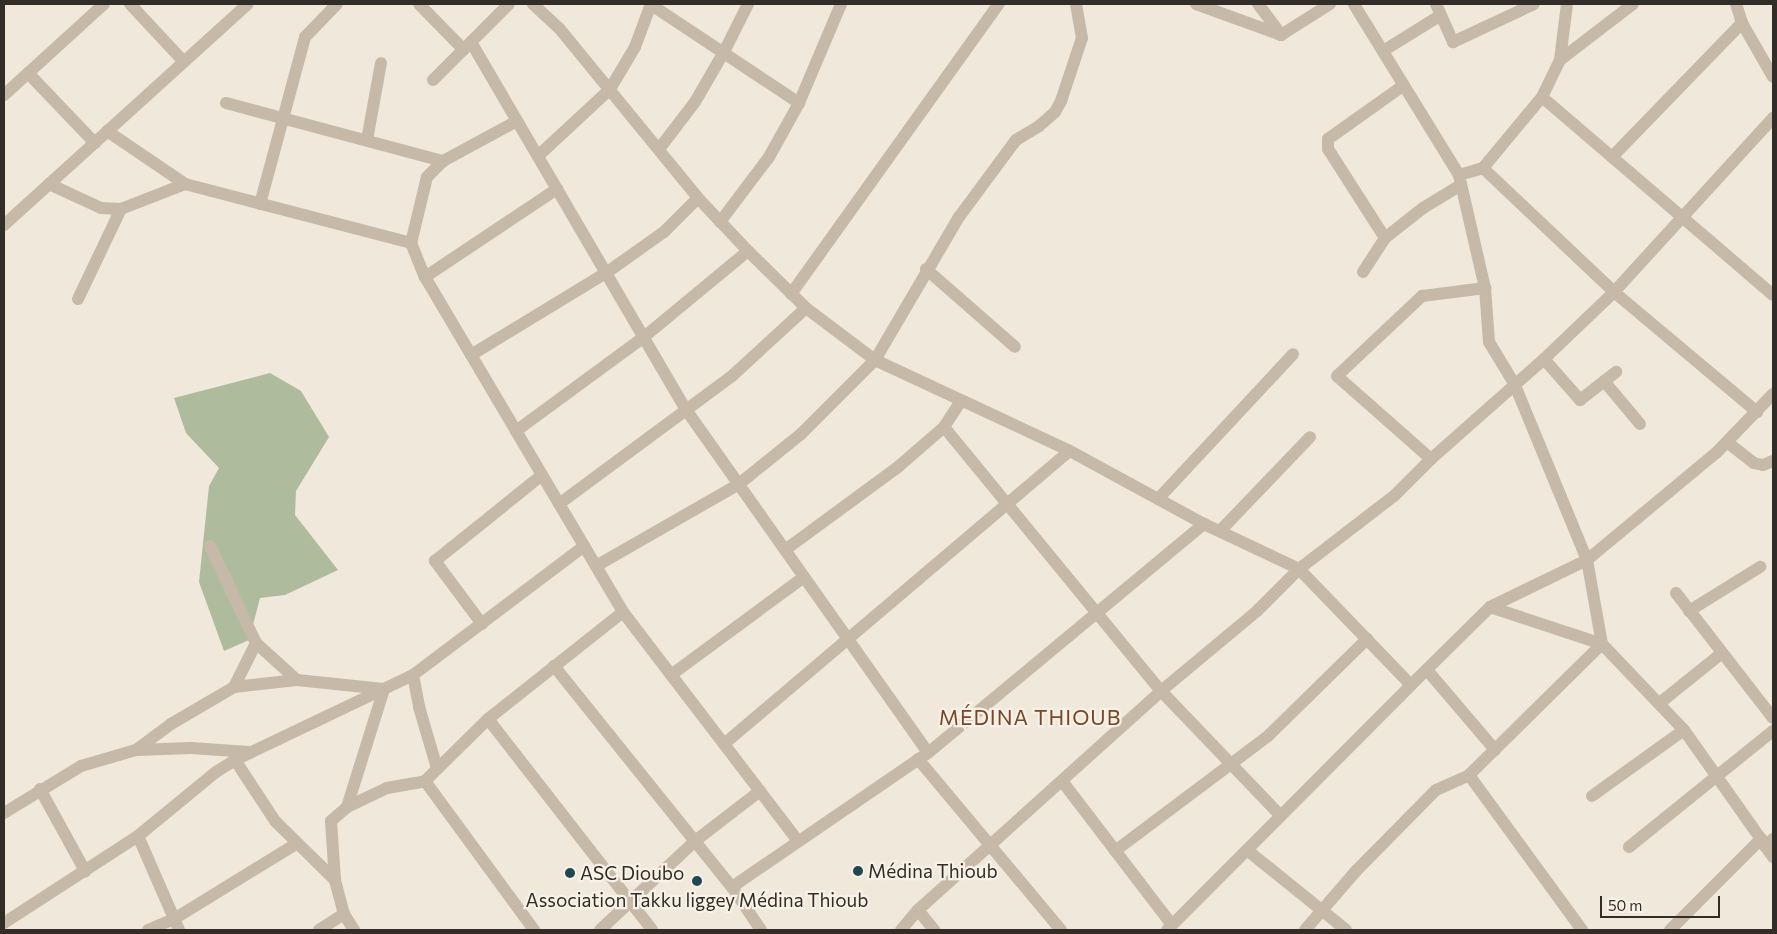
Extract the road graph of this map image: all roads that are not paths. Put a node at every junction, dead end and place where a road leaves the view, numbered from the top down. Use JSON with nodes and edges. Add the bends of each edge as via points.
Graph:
{"nodes":[{"id":1,"x":104,"y":4,"type":"edge"},
{"id":2,"x":130,"y":4,"type":"edge"},
{"id":3,"x":248,"y":4,"type":"edge"},
{"id":4,"x":337,"y":4,"type":"edge"},
{"id":5,"x":420,"y":4,"type":"edge"},
{"id":6,"x":509,"y":4,"type":"edge"},
{"id":7,"x":533,"y":4,"type":"edge"},
{"id":8,"x":651,"y":4,"type":"edge"},
{"id":9,"x":748,"y":4,"type":"edge"},
{"id":10,"x":841,"y":4,"type":"edge"},
{"id":11,"x":999,"y":4,"type":"edge"},
{"id":12,"x":1076,"y":4,"type":"edge"},
{"id":13,"x":1196,"y":4,"type":"edge"},
{"id":14,"x":1258,"y":4,"type":"edge"},
{"id":15,"x":1330,"y":4,"type":"edge"},
{"id":16,"x":1354,"y":4,"type":"edge"},
{"id":17,"x":1534,"y":4,"type":"edge"},
{"id":18,"x":1567,"y":4,"type":"edge"},
{"id":19,"x":1633,"y":4,"type":"edge"},
{"id":20,"x":1736,"y":4,"type":"edge"},
{"id":21,"x":1438,"y":7,"type":"edge"},
{"id":22,"x":1742,"y":23,"type":"junction"},
{"id":23,"x":1281,"y":35,"type":"junction"},
{"id":24,"x":467,"y":46,"type":"junction"},
{"id":25,"x":1383,"y":51,"type":"junction"},
{"id":26,"x":724,"y":52,"type":"junction"},
{"id":27,"x":1560,"y":60,"type":"junction"},
{"id":28,"x":184,"y":62,"type":"junction"},
{"id":29,"x":381,"y":63,"type":"dead end"},
{"id":30,"x":28,"y":73,"type":"junction"},
{"id":31,"x":1773,"y":77,"type":"edge"},
{"id":32,"x":433,"y":80,"type":"dead end"},
{"id":33,"x":1404,"y":85,"type":"junction"},
{"id":34,"x":610,"y":89,"type":"junction"},
{"id":35,"x":4,"y":95,"type":"edge"},
{"id":36,"x":1542,"y":97,"type":"junction"},
{"id":37,"x":226,"y":103,"type":"dead end"},
{"id":38,"x":799,"y":103,"type":"junction"},
{"id":39,"x":283,"y":118,"type":"junction"},
{"id":40,"x":1773,"y":118,"type":"edge"},
{"id":41,"x":517,"y":121,"type":"junction"},
{"id":42,"x":107,"y":131,"type":"junction"},
{"id":43,"x":367,"y":140,"type":"junction"},
{"id":44,"x":95,"y":143,"type":"junction"},
{"id":45,"x":659,"y":150,"type":"junction"},
{"id":46,"x":538,"y":156,"type":"junction"},
{"id":47,"x":1612,"y":157,"type":"junction"},
{"id":48,"x":443,"y":161,"type":"junction"},
{"id":49,"x":1483,"y":168,"type":"junction"},
{"id":50,"x":1460,"y":180,"type":"junction"},
{"id":51,"x":49,"y":184,"type":"junction"},
{"id":52,"x":185,"y":184,"type":"junction"},
{"id":53,"x":557,"y":189,"type":"junction"},
{"id":54,"x":698,"y":198,"type":"junction"},
{"id":55,"x":260,"y":204,"type":"junction"},
{"id":56,"x":122,"y":209,"type":"junction"},
{"id":57,"x":1682,"y":217,"type":"junction"},
{"id":58,"x":720,"y":222,"type":"junction"},
{"id":59,"x":4,"y":225,"type":"edge"},
{"id":60,"x":1385,"y":238,"type":"junction"},
{"id":61,"x":411,"y":243,"type":"junction"},
{"id":62,"x":748,"y":252,"type":"junction"},
{"id":63,"x":926,"y":269,"type":"junction"},
{"id":64,"x":1363,"y":272,"type":"dead end"},
{"id":65,"x":606,"y":273,"type":"junction"},
{"id":66,"x":425,"y":277,"type":"junction"},
{"id":67,"x":1484,"y":288,"type":"junction"},
{"id":68,"x":1614,"y":292,"type":"junction"},
{"id":69,"x":791,"y":294,"type":"junction"},
{"id":70,"x":1773,"y":295,"type":"edge"},
{"id":71,"x":78,"y":299,"type":"dead end"},
{"id":72,"x":806,"y":308,"type":"junction"},
{"id":73,"x":644,"y":337,"type":"junction"},
{"id":74,"x":1015,"y":347,"type":"dead end"},
{"id":75,"x":1293,"y":354,"type":"dead end"},
{"id":76,"x":471,"y":355,"type":"junction"},
{"id":77,"x":1544,"y":359,"type":"junction"},
{"id":78,"x":875,"y":360,"type":"junction"},
{"id":79,"x":1616,"y":372,"type":"dead end"},
{"id":80,"x":1604,"y":381,"type":"junction"},
{"id":81,"x":1515,"y":385,"type":"junction"},
{"id":82,"x":1773,"y":394,"type":"edge"},
{"id":83,"x":961,"y":401,"type":"junction"},
{"id":84,"x":687,"y":411,"type":"junction"},
{"id":85,"x":1757,"y":412,"type":"junction"},
{"id":86,"x":1640,"y":424,"type":"dead end"},
{"id":87,"x":944,"y":427,"type":"junction"},
{"id":88,"x":516,"y":431,"type":"junction"},
{"id":89,"x":1310,"y":437,"type":"dead end"},
{"id":90,"x":1727,"y":442,"type":"junction"},
{"id":91,"x":1070,"y":451,"type":"junction"},
{"id":92,"x":1431,"y":459,"type":"junction"},
{"id":93,"x":1773,"y":461,"type":"edge"},
{"id":94,"x":542,"y":475,"type":"junction"},
{"id":95,"x":739,"y":484,"type":"junction"},
{"id":96,"x":1158,"y":499,"type":"junction"},
{"id":97,"x":1008,"y":503,"type":"junction"},
{"id":98,"x":559,"y":504,"type":"junction"},
{"id":99,"x":1204,"y":524,"type":"junction"},
{"id":100,"x":1220,"y":531,"type":"junction"},
{"id":101,"x":210,"y":546,"type":"dead end"},
{"id":102,"x":584,"y":546,"type":"junction"},
{"id":103,"x":785,"y":550,"type":"junction"},
{"id":104,"x":1587,"y":560,"type":"junction"},
{"id":105,"x":596,"y":566,"type":"junction"},
{"id":106,"x":1760,"y":567,"type":"dead end"},
{"id":107,"x":1299,"y":569,"type":"junction"},
{"id":108,"x":804,"y":577,"type":"junction"},
{"id":109,"x":1676,"y":593,"type":"dead end"},
{"id":110,"x":1490,"y":607,"type":"junction"},
{"id":111,"x":1689,"y":611,"type":"junction"},
{"id":112,"x":623,"y":612,"type":"junction"},
{"id":113,"x":1097,"y":612,"type":"junction"},
{"id":114,"x":482,"y":624,"type":"junction"},
{"id":115,"x":1367,"y":639,"type":"junction"},
{"id":116,"x":848,"y":640,"type":"junction"},
{"id":117,"x":256,"y":643,"type":"junction"},
{"id":118,"x":1602,"y":644,"type":"junction"},
{"id":119,"x":1722,"y":653,"type":"junction"},
{"id":120,"x":554,"y":666,"type":"junction"},
{"id":121,"x":1427,"y":670,"type":"junction"},
{"id":122,"x":414,"y":675,"type":"junction"},
{"id":123,"x":671,"y":675,"type":"junction"},
{"id":124,"x":297,"y":680,"type":"junction"},
{"id":125,"x":1411,"y":685,"type":"junction"},
{"id":126,"x":234,"y":687,"type":"junction"},
{"id":127,"x":384,"y":689,"type":"junction"},
{"id":128,"x":1162,"y":691,"type":"junction"},
{"id":129,"x":1661,"y":702,"type":"junction"},
{"id":130,"x":1773,"y":718,"type":"edge"},
{"id":131,"x":488,"y":719,"type":"junction"},
{"id":132,"x":1684,"y":730,"type":"junction"},
{"id":133,"x":1773,"y":731,"type":"edge"},
{"id":134,"x":724,"y":744,"type":"junction"},
{"id":135,"x":136,"y":750,"type":"junction"},
{"id":136,"x":1495,"y":750,"type":"junction"},
{"id":137,"x":249,"y":752,"type":"junction"},
{"id":138,"x":923,"y":756,"type":"junction"},
{"id":139,"x":234,"y":760,"type":"junction"},
{"id":140,"x":1231,"y":765,"type":"junction"},
{"id":141,"x":437,"y":768,"type":"junction"},
{"id":142,"x":1470,"y":775,"type":"junction"},
{"id":143,"x":1716,"y":777,"type":"junction"},
{"id":144,"x":425,"y":781,"type":"junction"},
{"id":145,"x":1062,"y":781,"type":"junction"},
{"id":146,"x":40,"y":789,"type":"junction"},
{"id":147,"x":760,"y":791,"type":"junction"},
{"id":148,"x":1592,"y":796,"type":"dead end"},
{"id":149,"x":347,"y":807,"type":"junction"},
{"id":150,"x":4,"y":813,"type":"edge"},
{"id":151,"x":1281,"y":816,"type":"junction"},
{"id":152,"x":138,"y":836,"type":"junction"},
{"id":153,"x":798,"y":841,"type":"junction"},
{"id":154,"x":695,"y":842,"type":"junction"},
{"id":155,"x":1766,"y":842,"type":"edge"},
{"id":156,"x":296,"y":844,"type":"junction"},
{"id":157,"x":990,"y":845,"type":"junction"},
{"id":158,"x":1629,"y":847,"type":"dead end"},
{"id":159,"x":1248,"y":850,"type":"junction"},
{"id":160,"x":1116,"y":851,"type":"junction"},
{"id":161,"x":1773,"y":857,"type":"edge"},
{"id":162,"x":85,"y":870,"type":"junction"},
{"id":163,"x":335,"y":880,"type":"junction"},
{"id":164,"x":732,"y":887,"type":"junction"},
{"id":165,"x":631,"y":902,"type":"junction"},
{"id":166,"x":918,"y":910,"type":"junction"},
{"id":167,"x":1323,"y":912,"type":"junction"},
{"id":168,"x":344,"y":914,"type":"junction"},
{"id":169,"x":4,"y":923,"type":"edge"},
{"id":170,"x":176,"y":924,"type":"edge"},
{"id":171,"x":1170,"y":928,"type":"edge"},
{"id":172,"x":148,"y":930,"type":"edge"},
{"id":173,"x":319,"y":930,"type":"edge"},
{"id":174,"x":354,"y":930,"type":"edge"},
{"id":175,"x":534,"y":930,"type":"edge"},
{"id":176,"x":600,"y":930,"type":"edge"},
{"id":177,"x":652,"y":930,"type":"edge"},
{"id":178,"x":760,"y":930,"type":"edge"},
{"id":179,"x":901,"y":930,"type":"edge"},
{"id":180,"x":934,"y":930,"type":"edge"},
{"id":181,"x":1061,"y":930,"type":"edge"},
{"id":182,"x":1305,"y":930,"type":"edge"},
{"id":183,"x":1346,"y":930,"type":"edge"},
{"id":184,"x":1582,"y":930,"type":"edge"},
{"id":185,"x":1670,"y":930,"type":"edge"}],
"edges":[{"from":1,"to":30,"type":"street"},
{"from":2,"to":28,"type":"street"},
{"from":3,"to":28,"type":"street"},
{"from":4,"to":39,"type":"street","via":[[306,37]]},
{"from":5,"to":24,"type":"street"},
{"from":6,"to":24,"type":"street"},
{"from":7,"to":34,"type":"street","via":[[559,28]]},
{"from":8,"to":26,"type":"street"},
{"from":8,"to":34,"type":"street","via":[[635,47]]},
{"from":9,"to":26,"type":"street"},
{"from":10,"to":38,"type":"street"},
{"from":11,"to":69,"type":"street"},
{"from":12,"to":63,"type":"street","via":[[1082,38],[1062,101],[1039,126],[1016,140]]},
{"from":13,"to":23,"type":"street"},
{"from":14,"to":23,"type":"street"},
{"from":15,"to":23,"type":"street"},
{"from":16,"to":25,"type":"street"},
{"from":17,"to":21,"type":"street","via":[[1453,42]]},
{"from":18,"to":27,"type":"street"},
{"from":19,"to":27,"type":"street"},
{"from":20,"to":22,"type":"street"},
{"from":21,"to":25,"type":"street"},
{"from":22,"to":31,"type":"street"},
{"from":22,"to":47,"type":"street"},
{"from":24,"to":32,"type":"street"},
{"from":24,"to":41,"type":"street"},
{"from":25,"to":33,"type":"street"},
{"from":26,"to":38,"type":"street"},
{"from":26,"to":45,"type":"street","via":[[694,102]]},
{"from":27,"to":36,"type":"street"},
{"from":28,"to":42,"type":"street"},
{"from":29,"to":43,"type":"street"},
{"from":30,"to":35,"type":"street"},
{"from":30,"to":44,"type":"street"},
{"from":33,"to":50,"type":"street"},
{"from":33,"to":60,"type":"street","via":[[1328,139],[1328,149]]},
{"from":34,"to":45,"type":"street"},
{"from":34,"to":46,"type":"street"},
{"from":36,"to":47,"type":"street"},
{"from":36,"to":49,"type":"street"},
{"from":37,"to":39,"type":"street"},
{"from":38,"to":58,"type":"street","via":[[769,158]]},
{"from":39,"to":43,"type":"street"},
{"from":39,"to":55,"type":"street"},
{"from":40,"to":57,"type":"street"},
{"from":41,"to":46,"type":"street"},
{"from":41,"to":48,"type":"street"},
{"from":42,"to":44,"type":"street"},
{"from":42,"to":52,"type":"street"},
{"from":43,"to":48,"type":"street"},
{"from":44,"to":51,"type":"street"},
{"from":45,"to":54,"type":"street"},
{"from":46,"to":53,"type":"street"},
{"from":47,"to":57,"type":"street"},
{"from":48,"to":61,"type":"street","via":[[428,177]]},
{"from":49,"to":50,"type":"street"},
{"from":49,"to":68,"type":"street"},
{"from":50,"to":60,"type":"street"},
{"from":50,"to":67,"type":"street"},
{"from":51,"to":56,"type":"street","via":[[101,208]]},
{"from":51,"to":59,"type":"street"},
{"from":52,"to":55,"type":"street"},
{"from":52,"to":56,"type":"street"},
{"from":53,"to":65,"type":"street"},
{"from":53,"to":66,"type":"street"},
{"from":54,"to":58,"type":"street"},
{"from":54,"to":65,"type":"street","via":[[664,232]]},
{"from":55,"to":61,"type":"street"},
{"from":56,"to":71,"type":"street"},
{"from":57,"to":68,"type":"street"},
{"from":57,"to":70,"type":"street"},
{"from":58,"to":62,"type":"street"},
{"from":60,"to":64,"type":"street"},
{"from":61,"to":66,"type":"street"},
{"from":62,"to":69,"type":"street"},
{"from":62,"to":73,"type":"street"},
{"from":63,"to":74,"type":"street"},
{"from":63,"to":78,"type":"street"},
{"from":65,"to":73,"type":"street"},
{"from":65,"to":76,"type":"street"},
{"from":66,"to":76,"type":"street"},
{"from":67,"to":81,"type":"street","via":[[1489,342]]},
{"from":67,"to":92,"type":"street","via":[[1422,296],[1337,376]]},
{"from":68,"to":77,"type":"street"},
{"from":68,"to":85,"type":"street"},
{"from":69,"to":72,"type":"street"},
{"from":72,"to":78,"type":"street"},
{"from":72,"to":84,"type":"street","via":[[732,376]]},
{"from":73,"to":84,"type":"street"},
{"from":73,"to":88,"type":"street"},
{"from":75,"to":96,"type":"street"},
{"from":76,"to":88,"type":"street"},
{"from":77,"to":80,"type":"street","via":[[1580,400]]},
{"from":77,"to":81,"type":"street"},
{"from":78,"to":83,"type":"street"},
{"from":78,"to":95,"type":"street","via":[[801,434]]},
{"from":79,"to":80,"type":"street"},
{"from":80,"to":86,"type":"street"},
{"from":81,"to":92,"type":"street"},
{"from":81,"to":104,"type":"street"},
{"from":82,"to":85,"type":"street"},
{"from":83,"to":87,"type":"street"},
{"from":83,"to":91,"type":"street"},
{"from":84,"to":95,"type":"street"},
{"from":84,"to":98,"type":"street"},
{"from":85,"to":90,"type":"street"},
{"from":87,"to":97,"type":"street"},
{"from":87,"to":103,"type":"street","via":[[898,467]]},
{"from":88,"to":94,"type":"street"},
{"from":89,"to":100,"type":"street"},
{"from":90,"to":93,"type":"street","via":[[1754,463],[1763,465]]},
{"from":90,"to":104,"type":"street"},
{"from":91,"to":96,"type":"street"},
{"from":91,"to":97,"type":"street"},
{"from":92,"to":107,"type":"street","via":[[1395,495]]},
{"from":94,"to":98,"type":"street"},
{"from":94,"to":114,"type":"street","via":[[435,561]]},
{"from":95,"to":103,"type":"street"},
{"from":95,"to":105,"type":"street"},
{"from":96,"to":99,"type":"street"},
{"from":97,"to":113,"type":"street"},
{"from":97,"to":116,"type":"street"},
{"from":98,"to":102,"type":"street"},
{"from":99,"to":100,"type":"street"},
{"from":99,"to":113,"type":"street"},
{"from":100,"to":107,"type":"street"},
{"from":101,"to":117,"type":"street"},
{"from":102,"to":105,"type":"street"},
{"from":102,"to":114,"type":"street"},
{"from":103,"to":108,"type":"street"},
{"from":104,"to":110,"type":"street"},
{"from":104,"to":118,"type":"street"},
{"from":105,"to":112,"type":"street"},
{"from":106,"to":111,"type":"street"},
{"from":107,"to":115,"type":"street"},
{"from":107,"to":128,"type":"street","via":[[1257,611]]},
{"from":108,"to":116,"type":"street"},
{"from":108,"to":123,"type":"street"},
{"from":109,"to":111,"type":"street"},
{"from":110,"to":118,"type":"street"},
{"from":110,"to":121,"type":"street"},
{"from":111,"to":119,"type":"street"},
{"from":112,"to":120,"type":"street"},
{"from":112,"to":123,"type":"street"},
{"from":113,"to":128,"type":"street"},
{"from":113,"to":138,"type":"street"},
{"from":114,"to":122,"type":"street"},
{"from":115,"to":125,"type":"street"},
{"from":115,"to":140,"type":"street","via":[[1268,736]]},
{"from":116,"to":134,"type":"street"},
{"from":116,"to":138,"type":"street"},
{"from":117,"to":124,"type":"street"},
{"from":117,"to":126,"type":"street"},
{"from":118,"to":129,"type":"street"},
{"from":118,"to":136,"type":"street"},
{"from":119,"to":129,"type":"street"},
{"from":119,"to":130,"type":"street"},
{"from":120,"to":131,"type":"street"},
{"from":120,"to":154,"type":"street"},
{"from":121,"to":125,"type":"street"},
{"from":121,"to":136,"type":"street"},
{"from":122,"to":127,"type":"street"},
{"from":122,"to":141,"type":"street","via":[[419,707]]},
{"from":123,"to":134,"type":"street"},
{"from":124,"to":126,"type":"street"},
{"from":124,"to":127,"type":"street"},
{"from":125,"to":151,"type":"street"},
{"from":126,"to":135,"type":"street","via":[[171,724]]},
{"from":127,"to":137,"type":"street"},
{"from":127,"to":149,"type":"street"},
{"from":128,"to":140,"type":"street"},
{"from":128,"to":145,"type":"street"},
{"from":129,"to":132,"type":"street"},
{"from":131,"to":141,"type":"street"},
{"from":131,"to":165,"type":"street"},
{"from":132,"to":143,"type":"street"},
{"from":132,"to":148,"type":"street"},
{"from":133,"to":143,"type":"street"},
{"from":134,"to":147,"type":"street"},
{"from":135,"to":137,"type":"street","via":[[191,748]]},
{"from":135,"to":146,"type":"street","via":[[81,766]]},
{"from":136,"to":142,"type":"street"},
{"from":137,"to":139,"type":"street"},
{"from":138,"to":153,"type":"street"},
{"from":138,"to":157,"type":"street"},
{"from":139,"to":152,"type":"street"},
{"from":139,"to":156,"type":"street"},
{"from":140,"to":151,"type":"street"},
{"from":140,"to":160,"type":"street"},
{"from":141,"to":144,"type":"street"},
{"from":142,"to":167,"type":"street","via":[[1436,790],[1354,872]]},
{"from":142,"to":184,"type":"street"},
{"from":143,"to":155,"type":"street"},
{"from":143,"to":158,"type":"street"},
{"from":144,"to":149,"type":"street","via":[[387,788]]},
{"from":144,"to":175,"type":"street"},
{"from":145,"to":157,"type":"street"},
{"from":145,"to":160,"type":"street"},
{"from":146,"to":150,"type":"street"},
{"from":146,"to":162,"type":"street"},
{"from":147,"to":153,"type":"street"},
{"from":147,"to":154,"type":"street"},
{"from":149,"to":163,"type":"street","via":[[331,821]]},
{"from":151,"to":159,"type":"street"},
{"from":152,"to":162,"type":"street"},
{"from":152,"to":170,"type":"street"},
{"from":153,"to":164,"type":"street"},
{"from":154,"to":164,"type":"street"},
{"from":154,"to":165,"type":"street"},
{"from":155,"to":161,"type":"street"},
{"from":155,"to":185,"type":"street"},
{"from":156,"to":163,"type":"street"},
{"from":156,"to":170,"type":"street"},
{"from":157,"to":166,"type":"street"},
{"from":157,"to":181,"type":"street"},
{"from":159,"to":167,"type":"street"},
{"from":159,"to":171,"type":"street"},
{"from":160,"to":171,"type":"street"},
{"from":162,"to":169,"type":"street"},
{"from":163,"to":168,"type":"street"},
{"from":164,"to":178,"type":"street"},
{"from":165,"to":176,"type":"street"},
{"from":165,"to":177,"type":"street"},
{"from":166,"to":179,"type":"street"},
{"from":166,"to":180,"type":"street"},
{"from":167,"to":182,"type":"street"},
{"from":167,"to":183,"type":"street"},
{"from":168,"to":173,"type":"street"},
{"from":168,"to":174,"type":"street"},
{"from":170,"to":172,"type":"street"}]}
